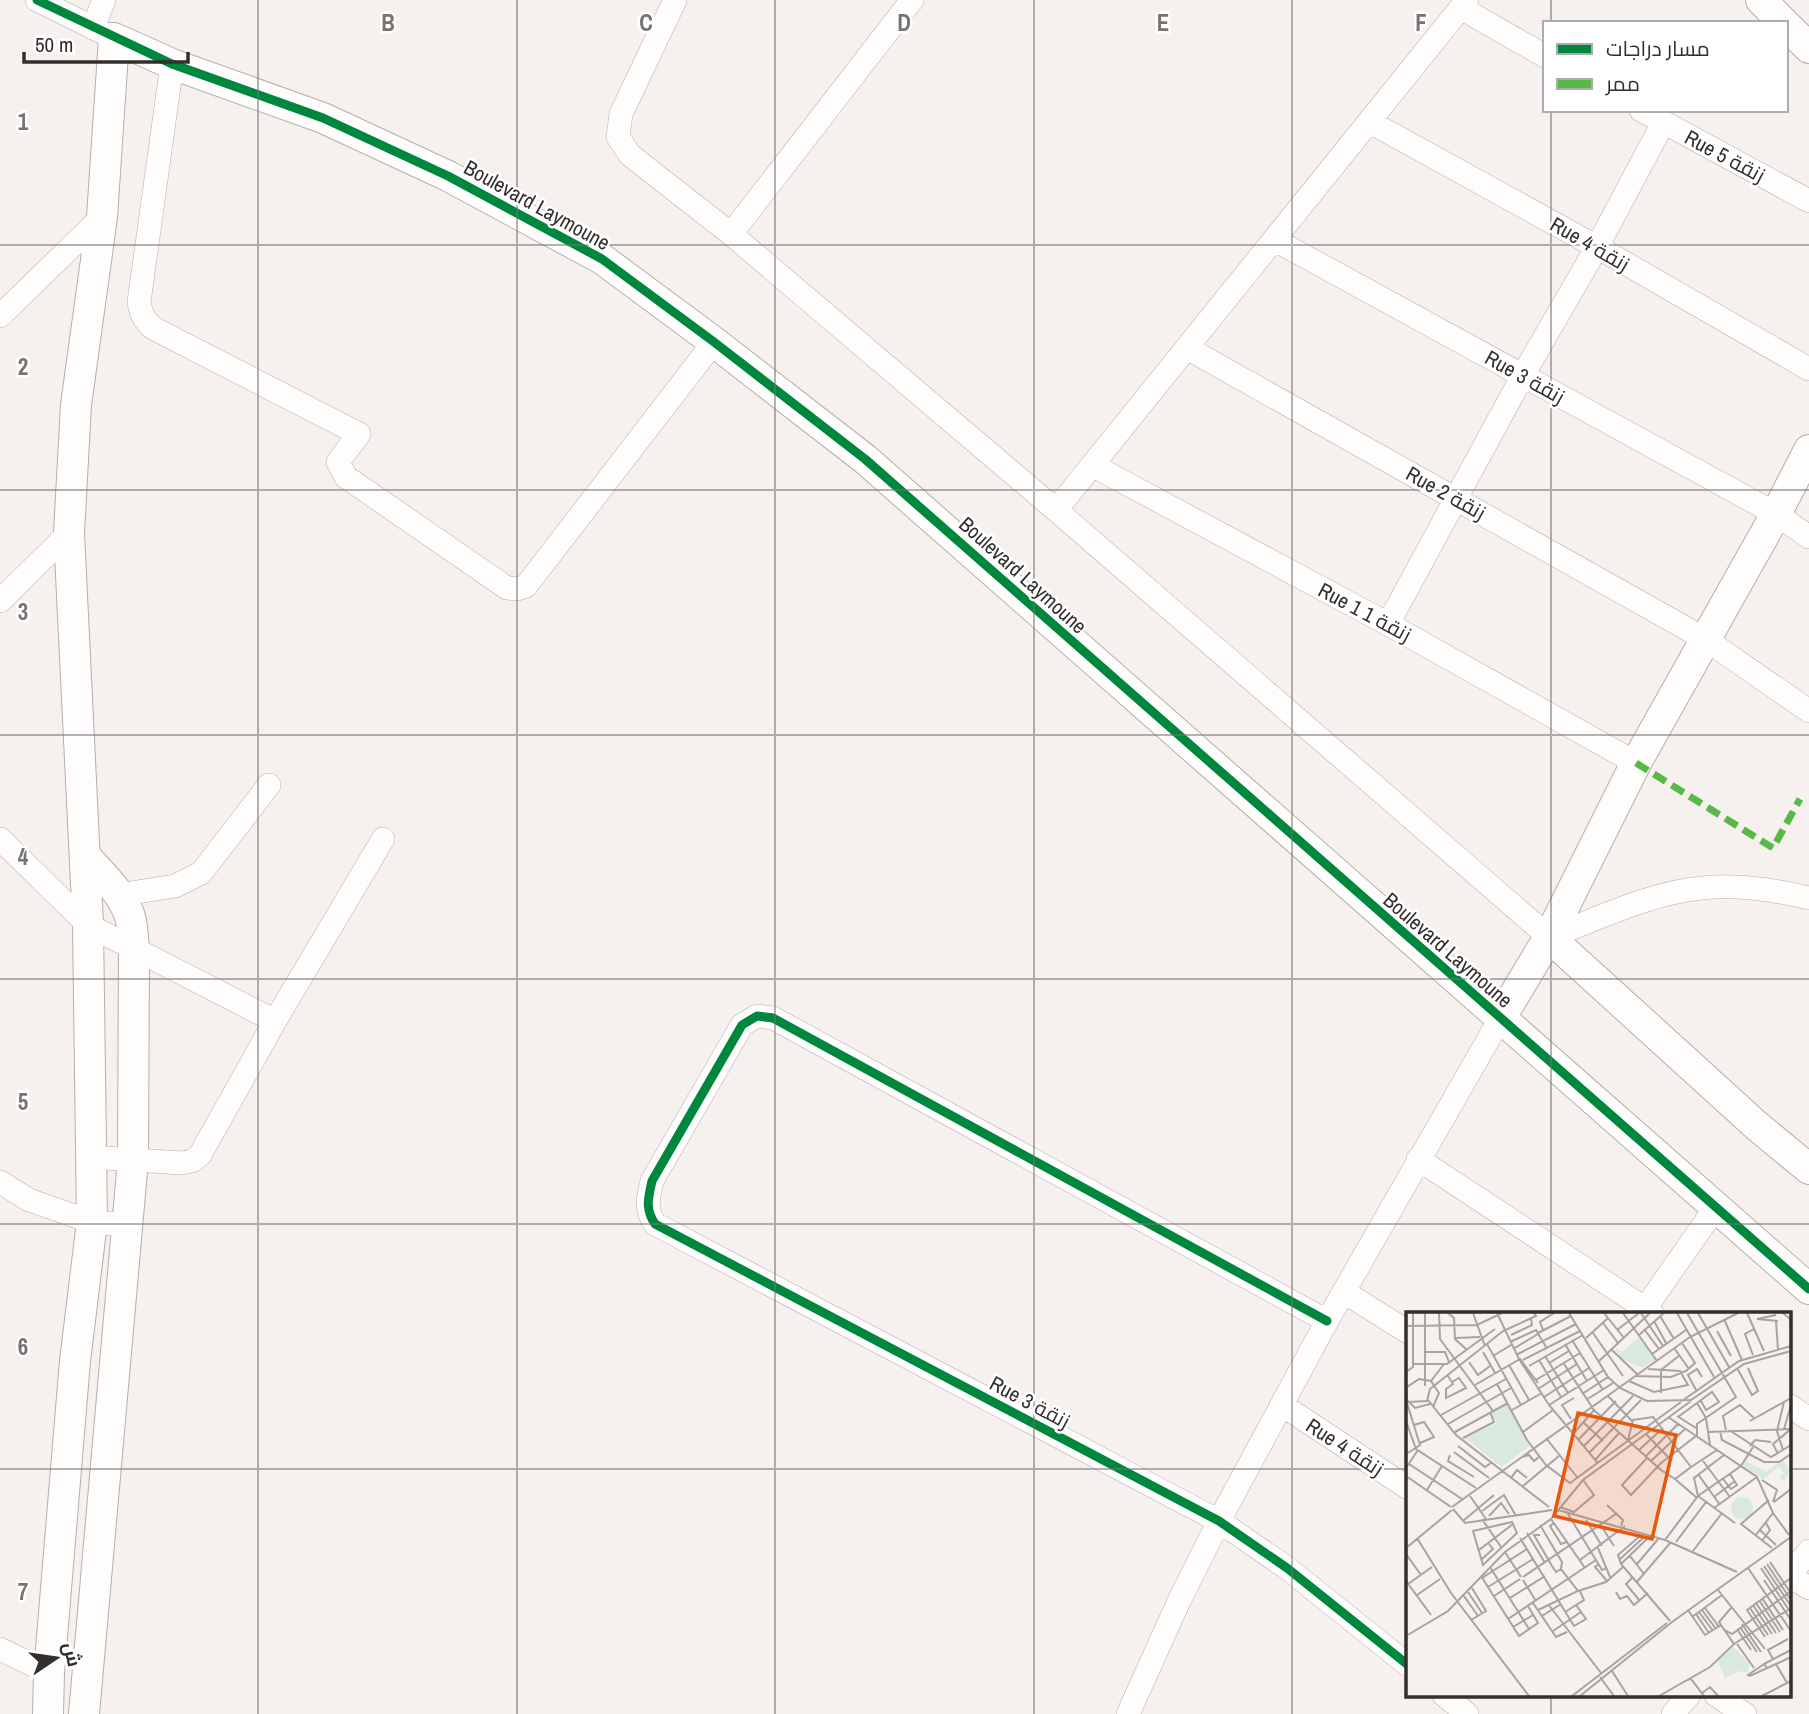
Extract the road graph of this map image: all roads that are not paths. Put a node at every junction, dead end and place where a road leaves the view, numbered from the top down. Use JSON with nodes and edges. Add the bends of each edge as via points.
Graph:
{"nodes":[{"id":1,"x":37,"y":0,"type":"edge"},
{"id":2,"x":104,"y":0,"type":"edge"},
{"id":3,"x":675,"y":0,"type":"edge"},
{"id":4,"x":912,"y":0,"type":"edge"},
{"id":5,"x":1761,"y":0,"type":"edge"},
{"id":6,"x":1464,"y":4,"type":"edge"},
{"id":7,"x":71,"y":7,"type":"edge"},
{"id":8,"x":1782,"y":21,"type":"edge"},
{"id":9,"x":1788,"y":27,"type":"edge"},
{"id":10,"x":103,"y":33,"type":"junction"},
{"id":11,"x":1809,"y":48,"type":"edge"},
{"id":12,"x":1543,"y":55,"type":"edge"},
{"id":13,"x":172,"y":64,"type":"junction"},
{"id":14,"x":1644,"y":112,"type":"edge"},
{"id":15,"x":1370,"y":122,"type":"junction"},
{"id":16,"x":1663,"y":123,"type":"junction"},
{"id":17,"x":1809,"y":201,"type":"edge"},
{"id":18,"x":102,"y":217,"type":"junction"},
{"id":19,"x":731,"y":234,"type":"junction"},
{"id":20,"x":1275,"y":240,"type":"junction"},
{"id":21,"x":1597,"y":247,"type":"junction"},
{"id":22,"x":0,"y":316,"type":"edge"},
{"id":23,"x":714,"y":342,"type":"junction"},
{"id":24,"x":1187,"y":348,"type":"junction"},
{"id":25,"x":1809,"y":369,"type":"edge"},
{"id":26,"x":1523,"y":375,"type":"junction"},
{"id":27,"x":1809,"y":450,"type":"edge"},
{"id":28,"x":1092,"y":465,"type":"junction"},
{"id":29,"x":1455,"y":498,"type":"junction"},
{"id":30,"x":1056,"y":510,"type":"junction"},
{"id":31,"x":1776,"y":514,"type":"junction"},
{"id":32,"x":69,"y":533,"type":"junction"},
{"id":33,"x":1809,"y":537,"type":"edge"},
{"id":34,"x":0,"y":601,"type":"edge"},
{"id":35,"x":1388,"y":624,"type":"junction"},
{"id":36,"x":1705,"y":639,"type":"junction"},
{"id":37,"x":1809,"y":711,"type":"edge"},
{"id":38,"x":1636,"y":763,"type":"junction"},
{"id":39,"x":269,"y":785,"type":"dead end"},
{"id":40,"x":383,"y":839,"type":"dead end"},
{"id":41,"x":1,"y":842,"type":"edge"},
{"id":42,"x":86,"y":857,"type":"junction"},
{"id":43,"x":118,"y":895,"type":"junction"},
{"id":44,"x":1809,"y":898,"type":"edge"},
{"id":45,"x":88,"y":925,"type":"junction"},
{"id":46,"x":1549,"y":937,"type":"junction"},
{"id":47,"x":134,"y":949,"type":"junction"},
{"id":48,"x":1500,"y":1019,"type":"junction"},
{"id":49,"x":275,"y":1021,"type":"junction"},
{"id":50,"x":92,"y":1157,"type":"junction"},
{"id":51,"x":1418,"y":1159,"type":"junction"},
{"id":52,"x":133,"y":1160,"type":"junction"},
{"id":53,"x":1809,"y":1169,"type":"edge"},
{"id":54,"x":0,"y":1182,"type":"edge"},
{"id":55,"x":1716,"y":1207,"type":"junction"},
{"id":56,"x":92,"y":1222,"type":"junction"},
{"id":57,"x":127,"y":1225,"type":"junction"},
{"id":58,"x":1809,"y":1289,"type":"edge"},
{"id":59,"x":1343,"y":1292,"type":"junction"},
{"id":60,"x":1646,"y":1312,"type":"edge"},
{"id":61,"x":1327,"y":1321,"type":"junction"},
{"id":62,"x":1406,"y":1331,"type":"edge"},
{"id":63,"x":1282,"y":1405,"type":"junction"},
{"id":64,"x":1792,"y":1407,"type":"edge"},
{"id":65,"x":1809,"y":1419,"type":"edge"},
{"id":66,"x":1406,"y":1487,"type":"edge"},
{"id":67,"x":1219,"y":1521,"type":"junction"},
{"id":68,"x":1809,"y":1551,"type":"edge"},
{"id":69,"x":1792,"y":1572,"type":"edge"},
{"id":70,"x":1792,"y":1576,"type":"edge"},
{"id":71,"x":1809,"y":1588,"type":"edge"},
{"id":72,"x":0,"y":1649,"type":"edge"},
{"id":73,"x":1406,"y":1663,"type":"edge"},
{"id":74,"x":49,"y":1673,"type":"junction"},
{"id":75,"x":1445,"y":1696,"type":"edge"},
{"id":76,"x":1688,"y":1696,"type":"edge"},
{"id":77,"x":1718,"y":1696,"type":"edge"},
{"id":78,"x":48,"y":1714,"type":"edge"},
{"id":79,"x":84,"y":1714,"type":"edge"},
{"id":80,"x":1128,"y":1714,"type":"edge"},
{"id":81,"x":1467,"y":1714,"type":"edge"},
{"id":82,"x":1673,"y":1714,"type":"edge"},
{"id":83,"x":1745,"y":1714,"type":"edge"}],
"edges":[{"from":1,"to":7,"type":"street"},
{"from":2,"to":10,"type":"street"},
{"from":3,"to":19,"type":"street","via":[[621,114],[618,138],[630,155]]},
{"from":4,"to":19,"type":"street"},
{"from":5,"to":8,"type":"street"},
{"from":6,"to":12,"type":"street"},
{"from":6,"to":15,"type":"street"},
{"from":7,"to":10,"type":"street"},
{"from":9,"to":11,"type":"street"},
{"from":10,"to":13,"type":"street","name":"Boulevard Laymoune"},
{"from":10,"to":18,"type":"street"},
{"from":13,"to":23,"type":"street","name":"Boulevard Laymoune","via":[[323,118],[448,176],[602,259]]},
{"from":13,"to":23,"type":"street","via":[[139,302],[145,322],[359,435],[338,462],[346,477],[507,589],[526,586]]},
{"from":14,"to":16,"type":"street","name":"Rue 5 زنقة"},
{"from":15,"to":20,"type":"street"},
{"from":15,"to":21,"type":"street","name":"Rue 4 زنقة"},
{"from":16,"to":17,"type":"street","name":"Rue 5 زنقة"},
{"from":16,"to":21,"type":"street"},
{"from":18,"to":22,"type":"street"},
{"from":18,"to":32,"type":"street","via":[[76,405]]},
{"from":19,"to":30,"type":"street"},
{"from":20,"to":24,"type":"street"},
{"from":20,"to":26,"type":"street","name":"Rue 3 زنقة"},
{"from":21,"to":25,"type":"street","name":"Rue 4 زنقة"},
{"from":21,"to":26,"type":"street"},
{"from":23,"to":48,"type":"street","name":"Boulevard Laymoune","via":[[866,459]]},
{"from":24,"to":28,"type":"street"},
{"from":24,"to":29,"type":"street","name":"Rue 2 زنقة"},
{"from":26,"to":29,"type":"street"},
{"from":26,"to":31,"type":"street","name":"Rue 3 زنقة"},
{"from":27,"to":31,"type":"street"},
{"from":28,"to":30,"type":"street"},
{"from":28,"to":35,"type":"street","name":"Rue 1 زنقة 1"},
{"from":29,"to":35,"type":"street"},
{"from":29,"to":36,"type":"street","name":"Rue 2 زنقة"},
{"from":30,"to":46,"type":"street"},
{"from":31,"to":33,"type":"street","name":"Rue 3 زنقة"},
{"from":31,"to":36,"type":"street"},
{"from":32,"to":34,"type":"street"},
{"from":32,"to":42,"type":"street"},
{"from":35,"to":38,"type":"street","name":"Rue 1 زنقة 1"},
{"from":36,"to":37,"type":"street","name":"Rue 2 زنقة"},
{"from":36,"to":38,"type":"street"},
{"from":38,"to":46,"type":"street"},
{"from":39,"to":43,"type":"street","via":[[201,873],[175,886]]},
{"from":40,"to":49,"type":"street"},
{"from":41,"to":45,"type":"street"},
{"from":42,"to":43,"type":"street"},
{"from":42,"to":45,"type":"street"},
{"from":43,"to":47,"type":"street","via":[[131,920]]},
{"from":44,"to":46,"type":"street","via":[[1768,889],[1703,887],[1651,899]]},
{"from":45,"to":47,"type":"street"},
{"from":45,"to":50,"type":"street"},
{"from":46,"to":48,"type":"street"},
{"from":46,"to":53,"type":"street"},
{"from":47,"to":49,"type":"street"},
{"from":47,"to":52,"type":"street"},
{"from":48,"to":51,"type":"street"},
{"from":48,"to":55,"type":"street","name":"Boulevard Laymoune"},
{"from":49,"to":52,"type":"street","via":[[200,1154],[181,1163]]},
{"from":50,"to":52,"type":"street"},
{"from":50,"to":56,"type":"street"},
{"from":51,"to":59,"type":"street"},
{"from":51,"to":60,"type":"street"},
{"from":52,"to":57,"type":"street"},
{"from":54,"to":56,"type":"street","via":[[29,1200]]},
{"from":55,"to":58,"type":"street","name":"Boulevard Laymoune"},
{"from":55,"to":60,"type":"street"},
{"from":56,"to":57,"type":"street"},
{"from":56,"to":74,"type":"street","via":[[75,1361]]},
{"from":57,"to":79,"type":"street"},
{"from":59,"to":61,"type":"street"},
{"from":59,"to":62,"type":"street"},
{"from":61,"to":63,"type":"street"},
{"from":61,"to":67,"type":"street","name":"Rue 3 زنقة","via":[[773,1018],[757,1016],[742,1025],[652,1181],[646,1203],[655,1224]]},
{"from":63,"to":66,"type":"street","name":"Rue 4 زنقة"},
{"from":63,"to":67,"type":"street"},
{"from":64,"to":65,"type":"street"},
{"from":67,"to":73,"type":"street","name":"Rue 3 زنقة","via":[[1287,1568]]},
{"from":67,"to":80,"type":"street"},
{"from":68,"to":69,"type":"street"},
{"from":70,"to":71,"type":"street"},
{"from":72,"to":74,"type":"street"},
{"from":74,"to":78,"type":"street"},
{"from":75,"to":81,"type":"street"},
{"from":76,"to":82,"type":"street"},
{"from":77,"to":83,"type":"street"}]}
